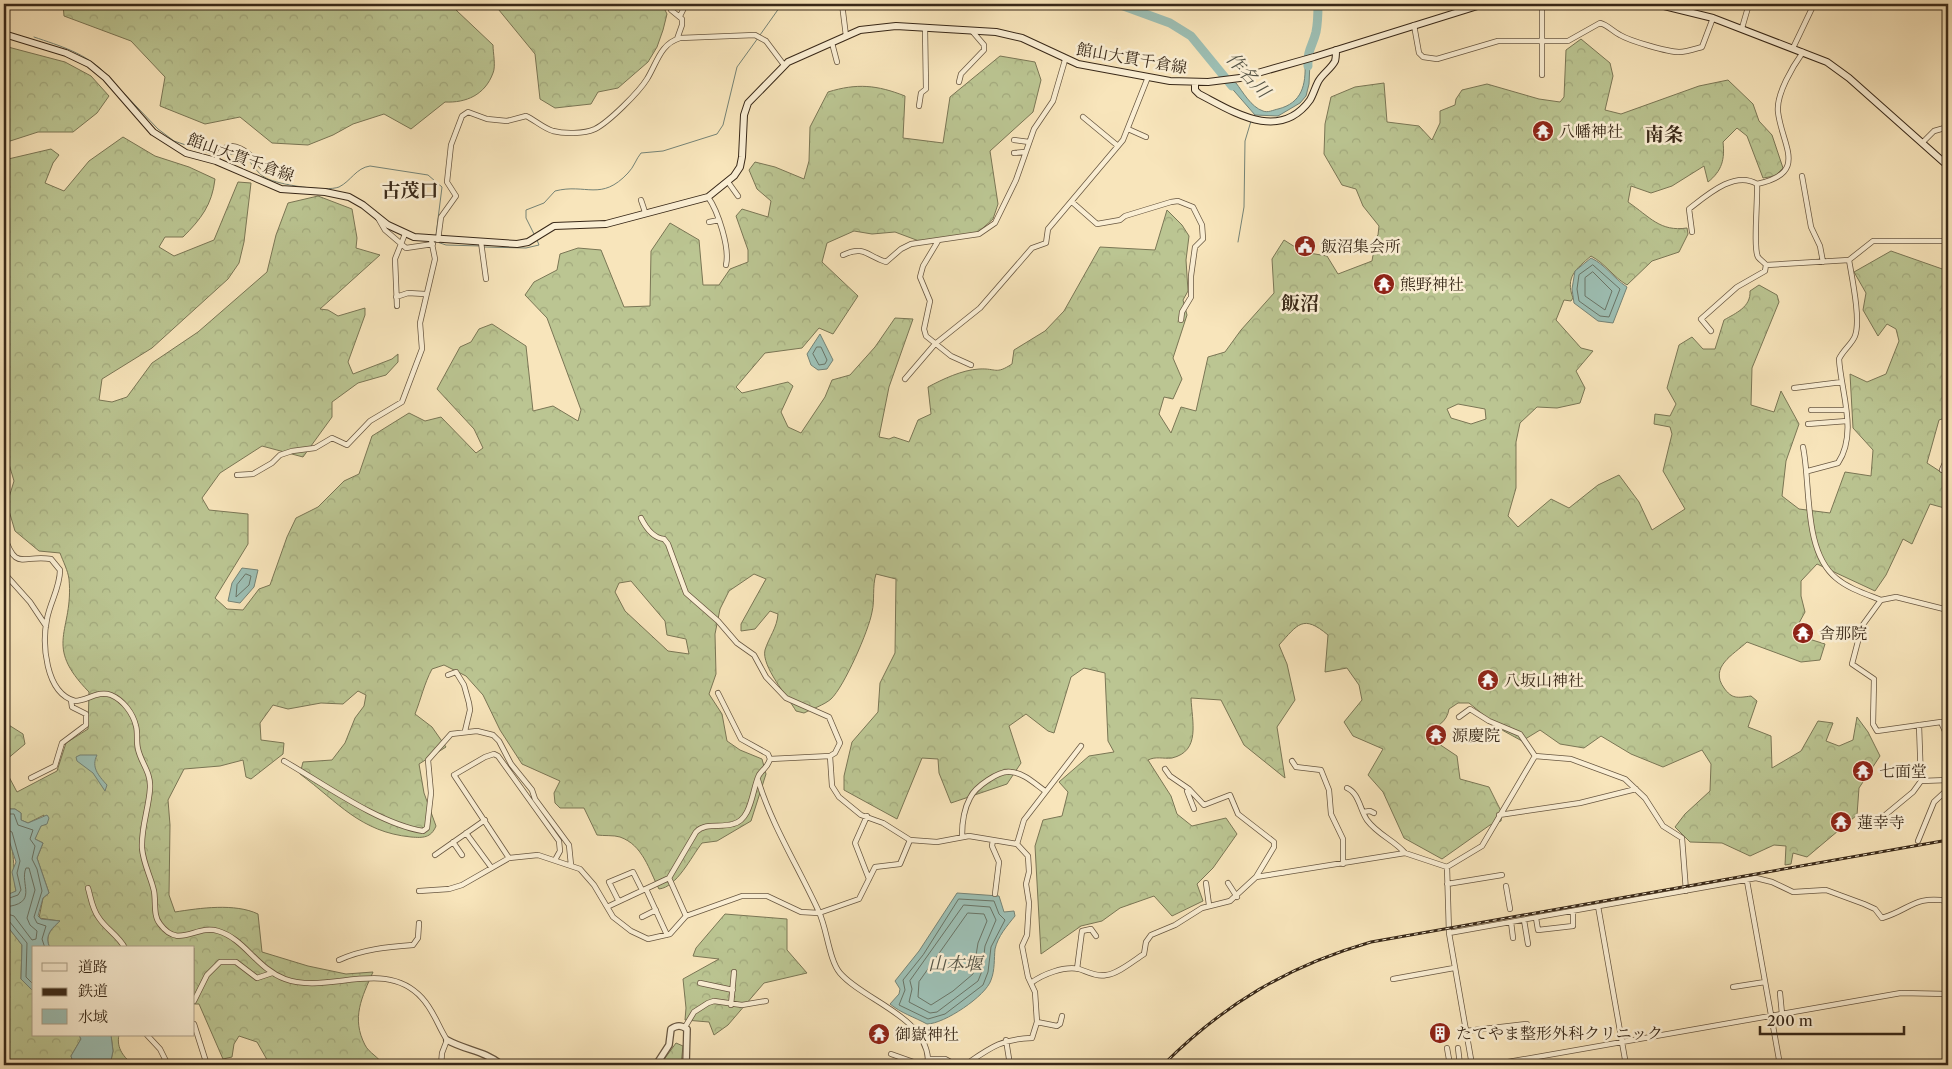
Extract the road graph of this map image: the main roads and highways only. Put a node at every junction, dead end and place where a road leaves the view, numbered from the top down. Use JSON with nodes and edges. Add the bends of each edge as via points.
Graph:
{"nodes":[{"id":1,"x":1484,"y":4,"type":"edge"},
{"id":2,"x":1656,"y":4,"type":"edge"},
{"id":3,"x":4,"y":34,"type":"edge"},
{"id":4,"x":1336,"y":50,"type":"junction"},
{"id":5,"x":1195,"y":82,"type":"junction"},
{"id":6,"x":1948,"y":166,"type":"edge"}],
"edges":[{"from":1,"to":4,"type":"main road","name":"館山大貫千倉線"},
{"from":2,"to":6,"type":"main road","via":[[1742,28],[1838,70]]},
{"from":3,"to":5,"type":"main road","name":"館山大貫千倉線","via":[[66,53],[89,64],[161,138],[178,149],[217,158],[280,189],[349,197],[405,234],[480,246],[517,244],[554,226],[606,224],[708,197],[728,182],[741,162],[746,107],[784,66],[860,30],[876,27],[996,32],[1022,38],[1065,60],[1148,77]]},
{"from":4,"to":5,"type":"main road","name":"館山大貫千倉線","via":[[1236,78]]},
{"from":4,"to":5,"type":"main road","name":"館山大貫千倉線","via":[[1335,61],[1324,72],[1309,100],[1301,109],[1283,119],[1251,120],[1199,94]]}]}
